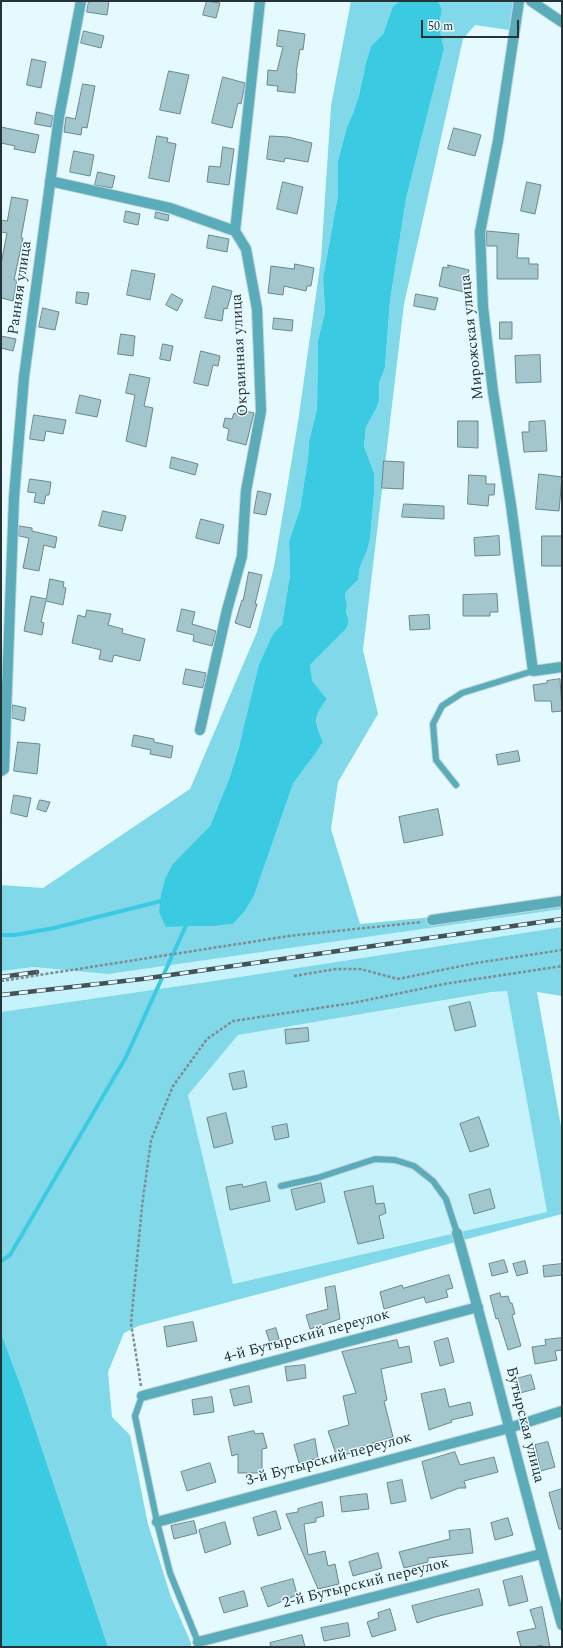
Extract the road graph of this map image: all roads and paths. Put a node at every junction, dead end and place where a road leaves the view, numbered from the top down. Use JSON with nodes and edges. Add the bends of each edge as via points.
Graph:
{"nodes":[{"id":1,"x":81,"y":1,"type":"edge"},
{"id":2,"x":260,"y":1,"type":"edge"},
{"id":3,"x":519,"y":1,"type":"edge"},
{"id":4,"x":531,"y":1,"type":"edge"},
{"id":5,"x":562,"y":22,"type":"edge"},
{"id":6,"x":50,"y":182,"type":"junction"},
{"id":7,"x":235,"y":231,"type":"junction"},
{"id":8,"x":562,"y":667,"type":"edge"},
{"id":9,"x":533,"y":671,"type":"junction"},
{"id":10,"x":200,"y":730,"type":"dead end"},
{"id":11,"x":1,"y":771,"type":"edge"},
{"id":12,"x":456,"y":785,"type":"dead end"},
{"id":13,"x":562,"y":900,"type":"edge"},
{"id":14,"x":432,"y":920,"type":"joint"},
{"id":15,"x":562,"y":950,"type":"edge"},
{"id":16,"x":562,"y":966,"type":"edge"},
{"id":17,"x":294,"y":976,"type":"dead end"},
{"id":18,"x":1,"y":981,"type":"edge"},
{"id":19,"x":281,"y":1186,"type":"dead end"},
{"id":20,"x":457,"y":1233,"type":"joint"},
{"id":21,"x":478,"y":1307,"type":"junction"},
{"id":22,"x":142,"y":1396,"type":"junction"},
{"id":23,"x":562,"y":1412,"type":"edge"},
{"id":24,"x":509,"y":1428,"type":"junction"},
{"id":25,"x":157,"y":1522,"type":"junction"},
{"id":26,"x":542,"y":1554,"type":"junction"},
{"id":27,"x":562,"y":1625,"type":"edge"},
{"id":28,"x":198,"y":1645,"type":"edge"}],
"edges":[{"from":1,"to":6,"type":"street","name":"Ранняя улица","via":[[59,117]]},
{"from":2,"to":7,"type":"street"},
{"from":3,"to":9,"type":"street","name":"Мирожская улица","via":[[498,141],[480,232],[485,323],[493,392]]},
{"from":4,"to":5,"type":"street"},
{"from":6,"to":7,"type":"street","via":[[170,208]]},
{"from":6,"to":11,"type":"street","name":"Ранняя улица","via":[[24,377],[14,490],[4,769]]},
{"from":7,"to":10,"type":"street","name":"Окраинная улица","via":[[246,249],[257,309],[261,411],[246,491],[242,556]]},
{"from":8,"to":9,"type":"street"},
{"from":9,"to":12,"type":"lane","via":[[462,693],[442,706],[433,724],[436,760]]},
{"from":13,"to":14,"type":"street"},
{"from":14,"to":18,"type":"path","via":[[289,936]]},
{"from":15,"to":17,"type":"path","via":[[476,963],[398,979],[360,969],[336,969]]},
{"from":16,"to":22,"type":"path","via":[[444,984],[353,1003],[233,1021],[206,1039],[173,1086],[151,1140],[131,1323]]},
{"from":19,"to":20,"type":"lane","via":[[317,1178],[375,1159],[395,1160],[414,1166],[433,1181],[446,1199]]},
{"from":20,"to":21,"type":"street","name":"Бутырская улица"},
{"from":21,"to":22,"type":"street","name":"4-й Бутырский переулок"},
{"from":21,"to":24,"type":"street","name":"Бутырская улица"},
{"from":22,"to":25,"type":"lane","via":[[135,1416]]},
{"from":23,"to":24,"type":"street","name":"3-й Бутырский переулок"},
{"from":24,"to":25,"type":"street","name":"3-й Бутырский переулок"},
{"from":24,"to":26,"type":"street","name":"Бутырская улица"},
{"from":25,"to":28,"type":"lane","via":[[170,1573]]},
{"from":26,"to":27,"type":"street","name":"Бутырская улица"},
{"from":26,"to":28,"type":"street","name":"2-й Бутырский переулок"}]}
